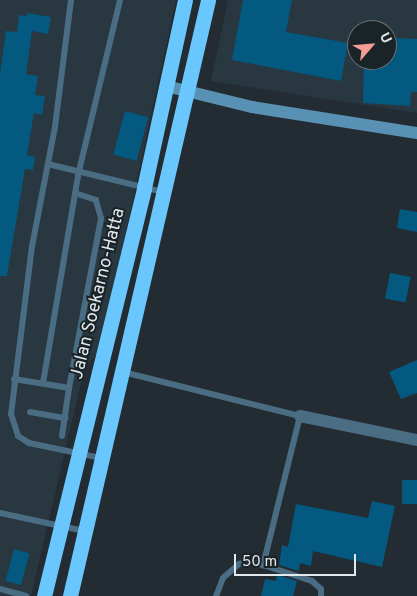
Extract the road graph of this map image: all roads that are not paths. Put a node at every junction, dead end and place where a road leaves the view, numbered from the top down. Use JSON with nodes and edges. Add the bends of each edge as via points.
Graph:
{"nodes":[{"id":1,"x":71,"y":0,"type":"edge"},
{"id":2,"x":120,"y":0,"type":"edge"},
{"id":3,"x":185,"y":0,"type":"edge"},
{"id":4,"x":208,"y":0,"type":"edge"},
{"id":5,"x":166,"y":86,"type":"junction"},
{"id":6,"x":188,"y":90,"type":"junction"},
{"id":7,"x":417,"y":133,"type":"edge"},
{"id":8,"x":48,"y":164,"type":"junction"},
{"id":9,"x":79,"y":172,"type":"junction"},
{"id":10,"x":144,"y":188,"type":"junction"},
{"id":11,"x":164,"y":192,"type":"junction"},
{"id":12,"x":75,"y":193,"type":"junction"},
{"id":13,"x":123,"y":372,"type":"junction"},
{"id":14,"x":14,"y":379,"type":"junction"},
{"id":15,"x":42,"y":383,"type":"junction"},
{"id":16,"x":69,"y":388,"type":"junction"},
{"id":17,"x":30,"y":412,"type":"dead end"},
{"id":18,"x":300,"y":416,"type":"junction"},
{"id":19,"x":65,"y":418,"type":"junction"},
{"id":20,"x":62,"y":436,"type":"dead end"},
{"id":21,"x":417,"y":440,"type":"edge"},
{"id":22,"x":78,"y":454,"type":"junction"},
{"id":23,"x":102,"y":458,"type":"junction"},
{"id":24,"x":0,"y":513,"type":"edge"},
{"id":25,"x":60,"y":525,"type":"junction"},
{"id":26,"x":86,"y":531,"type":"junction"},
{"id":27,"x":263,"y":565,"type":"junction"},
{"id":28,"x":0,"y":589,"type":"edge"},
{"id":29,"x":26,"y":596,"type":"edge"},
{"id":30,"x":44,"y":596,"type":"edge"},
{"id":31,"x":70,"y":596,"type":"edge"},
{"id":32,"x":216,"y":596,"type":"edge"},
{"id":33,"x":321,"y":596,"type":"edge"}],
"edges":[{"from":1,"to":8,"type":"lane"},
{"from":2,"to":9,"type":"lane"},
{"from":3,"to":5,"type":"highway","name":"Jalan Soekarno-Hatta"},
{"from":4,"to":6,"type":"highway"},
{"from":5,"to":6,"type":"street"},
{"from":5,"to":10,"type":"highway","name":"Jalan Soekarno-Hatta"},
{"from":6,"to":7,"type":"street","via":[[252,108]]},
{"from":6,"to":11,"type":"highway"},
{"from":8,"to":9,"type":"lane"},
{"from":8,"to":14,"type":"lane","via":[[32,246]]},
{"from":9,"to":10,"type":"lane"},
{"from":9,"to":12,"type":"lane"},
{"from":10,"to":11,"type":"lane"},
{"from":10,"to":22,"type":"highway","name":"Jalan Soekarno-Hatta"},
{"from":11,"to":13,"type":"highway"},
{"from":12,"to":15,"type":"lane"},
{"from":12,"to":16,"type":"lane","via":[[96,200],[101,218]]},
{"from":13,"to":18,"type":"lane"},
{"from":13,"to":23,"type":"highway"},
{"from":14,"to":15,"type":"lane"},
{"from":14,"to":22,"type":"lane","via":[[11,414],[18,436]]},
{"from":15,"to":16,"type":"lane"},
{"from":16,"to":19,"type":"lane"},
{"from":17,"to":19,"type":"lane"},
{"from":18,"to":21,"type":"street"},
{"from":18,"to":27,"type":"lane"},
{"from":19,"to":20,"type":"lane"},
{"from":22,"to":23,"type":"lane"},
{"from":22,"to":25,"type":"highway","name":"Jalan Soekarno-Hatta"},
{"from":23,"to":26,"type":"highway"},
{"from":24,"to":25,"type":"lane"},
{"from":25,"to":26,"type":"lane"},
{"from":25,"to":30,"type":"highway","name":"Jalan Soekarno-Hatta"},
{"from":26,"to":31,"type":"highway"},
{"from":27,"to":32,"type":"lane","via":[[249,561],[239,564],[223,578]]},
{"from":27,"to":33,"type":"lane","via":[[312,581],[321,589]]},
{"from":28,"to":29,"type":"lane"}]}
